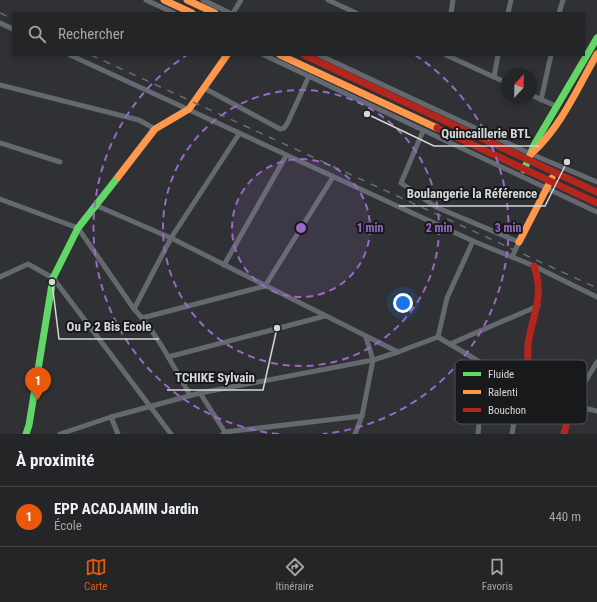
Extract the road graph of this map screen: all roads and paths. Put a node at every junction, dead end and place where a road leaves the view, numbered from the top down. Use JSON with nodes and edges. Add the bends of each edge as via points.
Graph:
{"nodes":[{"id":1,"x":146,"y":0,"type":"edge"},
{"id":2,"x":164,"y":0,"type":"edge"},
{"id":3,"x":187,"y":0,"type":"edge"},
{"id":4,"x":203,"y":0,"type":"edge"},
{"id":5,"x":241,"y":0,"type":"edge"},
{"id":6,"x":328,"y":0,"type":"edge"},
{"id":7,"x":453,"y":0,"type":"edge"},
{"id":8,"x":511,"y":0,"type":"edge"},
{"id":9,"x":564,"y":0,"type":"edge"},
{"id":10,"x":172,"y":12,"type":"edge"},
{"id":11,"x":190,"y":12,"type":"edge"},
{"id":12,"x":213,"y":12,"type":"edge"},
{"id":13,"x":228,"y":12,"type":"edge"},
{"id":14,"x":234,"y":12,"type":"edge"},
{"id":15,"x":354,"y":12,"type":"edge"},
{"id":16,"x":452,"y":12,"type":"edge"},
{"id":17,"x":508,"y":12,"type":"edge"},
{"id":18,"x":559,"y":12,"type":"edge"},
{"id":19,"x":0,"y":23,"type":"edge"},
{"id":20,"x":12,"y":29,"type":"edge"},
{"id":21,"x":597,"y":38,"type":"edge"},
{"id":22,"x":597,"y":54,"type":"edge"},
{"id":23,"x":72,"y":56,"type":"edge"},
{"id":24,"x":226,"y":56,"type":"edge"},
{"id":25,"x":266,"y":56,"type":"edge"},
{"id":26,"x":282,"y":56,"type":"edge"},
{"id":27,"x":306,"y":56,"type":"edge"},
{"id":28,"x":321,"y":56,"type":"edge"},
{"id":29,"x":449,"y":56,"type":"edge"},
{"id":30,"x":498,"y":56,"type":"edge"},
{"id":31,"x":551,"y":56,"type":"edge"},
{"id":32,"x":309,"y":76,"type":"junction"},
{"id":33,"x":494,"y":77,"type":"junction"},
{"id":34,"x":501,"y":80,"type":"edge"},
{"id":35,"x":0,"y":85,"type":"edge"},
{"id":36,"x":204,"y":88,"type":"junction"},
{"id":37,"x":537,"y":98,"type":"edge"},
{"id":38,"x":541,"y":100,"type":"junction"},
{"id":39,"x":556,"y":106,"type":"junction"},
{"id":40,"x":188,"y":109,"type":"junction"},
{"id":41,"x":155,"y":129,"type":"junction"},
{"id":42,"x":423,"y":131,"type":"junction"},
{"id":43,"x":239,"y":134,"type":"junction"},
{"id":44,"x":0,"y":143,"type":"edge"},
{"id":45,"x":286,"y":156,"type":"junction"},
{"id":46,"x":529,"y":157,"type":"junction"},
{"id":47,"x":60,"y":162,"type":"dead end"},
{"id":48,"x":523,"y":172,"type":"junction"},
{"id":49,"x":554,"y":172,"type":"junction"},
{"id":50,"x":333,"y":177,"type":"junction"},
{"id":51,"x":550,"y":182,"type":"junction"},
{"id":52,"x":597,"y":182,"type":"edge"},
{"id":53,"x":547,"y":190,"type":"junction"},
{"id":54,"x":597,"y":192,"type":"edge"},
{"id":55,"x":0,"y":199,"type":"edge"},
{"id":56,"x":597,"y":203,"type":"edge"},
{"id":57,"x":95,"y":205,"type":"junction"},
{"id":58,"x":597,"y":212,"type":"edge"},
{"id":59,"x":78,"y":228,"type":"junction"},
{"id":60,"x":171,"y":238,"type":"junction"},
{"id":61,"x":473,"y":241,"type":"junction"},
{"id":62,"x":519,"y":242,"type":"junction"},
{"id":63,"x":512,"y":257,"type":"junction"},
{"id":64,"x":224,"y":265,"type":"junction"},
{"id":65,"x":534,"y":266,"type":"junction"},
{"id":66,"x":0,"y":277,"type":"edge"},
{"id":67,"x":53,"y":278,"type":"junction"},
{"id":68,"x":265,"y":286,"type":"junction"},
{"id":69,"x":597,"y":297,"type":"edge"},
{"id":70,"x":538,"y":306,"type":"junction"},
{"id":71,"x":134,"y":309,"type":"junction"},
{"id":72,"x":325,"y":316,"type":"junction"},
{"id":73,"x":142,"y":318,"type":"junction"},
{"id":74,"x":366,"y":336,"type":"junction"},
{"id":75,"x":438,"y":336,"type":"junction"},
{"id":76,"x":450,"y":344,"type":"junction"},
{"id":77,"x":398,"y":352,"type":"junction"},
{"id":78,"x":168,"y":357,"type":"junction"},
{"id":79,"x":373,"y":360,"type":"junction"},
{"id":80,"x":477,"y":360,"type":"edge"},
{"id":81,"x":529,"y":360,"type":"edge"},
{"id":82,"x":597,"y":362,"type":"edge"},
{"id":83,"x":587,"y":379,"type":"edge"},
{"id":84,"x":200,"y":393,"type":"junction"},
{"id":85,"x":190,"y":396,"type":"junction"},
{"id":86,"x":150,"y":408,"type":"junction"},
{"id":87,"x":587,"y":409,"type":"edge"},
{"id":88,"x":597,"y":411,"type":"edge"},
{"id":89,"x":362,"y":416,"type":"junction"},
{"id":90,"x":111,"y":417,"type":"junction"},
{"id":91,"x":479,"y":424,"type":"edge"},
{"id":92,"x":514,"y":424,"type":"edge"},
{"id":93,"x":566,"y":424,"type":"edge"},
{"id":94,"x":63,"y":433,"type":"edge"},
{"id":95,"x":224,"y":433,"type":"edge"},
{"id":96,"x":26,"y":434,"type":"edge"},
{"id":97,"x":118,"y":434,"type":"edge"},
{"id":98,"x":171,"y":434,"type":"edge"},
{"id":99,"x":355,"y":434,"type":"edge"},
{"id":100,"x":478,"y":434,"type":"edge"},
{"id":101,"x":512,"y":434,"type":"edge"},
{"id":102,"x":564,"y":434,"type":"edge"}],
"edges":[{"from":1,"to":10,"type":"street"},
{"from":2,"to":11,"type":"main road"},
{"from":3,"to":12,"type":"main road"},
{"from":4,"to":13,"type":"street"},
{"from":5,"to":14,"type":"street"},
{"from":6,"to":15,"type":"street"},
{"from":7,"to":16,"type":"street"},
{"from":8,"to":17,"type":"street"},
{"from":9,"to":18,"type":"street"},
{"from":19,"to":20,"type":"street"},
{"from":21,"to":39,"type":"main road"},
{"from":22,"to":46,"type":"main road","via":[[565,111],[540,148]]},
{"from":23,"to":40,"type":"street"},
{"from":24,"to":36,"type":"main road"},
{"from":25,"to":32,"type":"street"},
{"from":26,"to":48,"type":"main road"},
{"from":27,"to":46,"type":"main road"},
{"from":28,"to":46,"type":"street"},
{"from":29,"to":33,"type":"street"},
{"from":30,"to":33,"type":"street"},
{"from":31,"to":38,"type":"street"},
{"from":32,"to":36,"type":"street","via":[[284,128]]},
{"from":32,"to":42,"type":"street"},
{"from":33,"to":34,"type":"street"},
{"from":35,"to":41,"type":"street","via":[[139,120]]},
{"from":36,"to":40,"type":"main road"},
{"from":37,"to":38,"type":"street"},
{"from":38,"to":39,"type":"street"},
{"from":39,"to":46,"type":"main road"},
{"from":40,"to":41,"type":"main road"},
{"from":40,"to":43,"type":"street"},
{"from":41,"to":57,"type":"main road"},
{"from":42,"to":48,"type":"street"},
{"from":42,"to":62,"type":"street","via":[[401,183],[436,207]]},
{"from":43,"to":45,"type":"street"},
{"from":43,"to":60,"type":"street"},
{"from":44,"to":47,"type":"street"},
{"from":45,"to":50,"type":"street"},
{"from":45,"to":64,"type":"street"},
{"from":46,"to":48,"type":"main road"},
{"from":46,"to":49,"type":"main road"},
{"from":46,"to":52,"type":"street"},
{"from":48,"to":51,"type":"main road"},
{"from":48,"to":53,"type":"street"},
{"from":49,"to":51,"type":"main road"},
{"from":49,"to":54,"type":"main road"},
{"from":50,"to":61,"type":"street"},
{"from":50,"to":68,"type":"street"},
{"from":51,"to":53,"type":"main road"},
{"from":51,"to":56,"type":"main road"},
{"from":53,"to":58,"type":"street"},
{"from":53,"to":62,"type":"main road"},
{"from":55,"to":59,"type":"street"},
{"from":57,"to":59,"type":"main road"},
{"from":57,"to":60,"type":"street"},
{"from":59,"to":67,"type":"main road"},
{"from":59,"to":71,"type":"street"},
{"from":60,"to":64,"type":"street"},
{"from":60,"to":71,"type":"street"},
{"from":61,"to":63,"type":"street"},
{"from":61,"to":75,"type":"street","via":[[447,298]]},
{"from":62,"to":63,"type":"street"},
{"from":63,"to":65,"type":"street"},
{"from":64,"to":68,"type":"street"},
{"from":65,"to":69,"type":"street"},
{"from":65,"to":70,"type":"main road","via":[[539,277]]},
{"from":66,"to":67,"type":"street","via":[[28,264]]},
{"from":67,"to":86,"type":"street","via":[[128,374]]},
{"from":67,"to":96,"type":"main road"},
{"from":68,"to":72,"type":"street"},
{"from":68,"to":73,"type":"street"},
{"from":70,"to":76,"type":"street"},
{"from":70,"to":81,"type":"main road","via":[[528,346]]},
{"from":71,"to":73,"type":"street"},
{"from":72,"to":74,"type":"street"},
{"from":72,"to":78,"type":"street"},
{"from":73,"to":78,"type":"street"},
{"from":74,"to":77,"type":"street"},
{"from":74,"to":79,"type":"street"},
{"from":75,"to":76,"type":"street"},
{"from":75,"to":77,"type":"street"},
{"from":76,"to":80,"type":"street"},
{"from":77,"to":79,"type":"street"},
{"from":78,"to":85,"type":"street"},
{"from":79,"to":84,"type":"street"},
{"from":79,"to":89,"type":"street"},
{"from":82,"to":83,"type":"street"},
{"from":84,"to":85,"type":"street"},
{"from":84,"to":95,"type":"street"},
{"from":85,"to":86,"type":"street"},
{"from":86,"to":90,"type":"street"},
{"from":86,"to":98,"type":"street"},
{"from":87,"to":88,"type":"street"},
{"from":89,"to":95,"type":"street"},
{"from":89,"to":99,"type":"street"},
{"from":90,"to":94,"type":"street"},
{"from":90,"to":97,"type":"street"},
{"from":91,"to":100,"type":"street"},
{"from":92,"to":101,"type":"street"},
{"from":93,"to":102,"type":"main road"}]}
